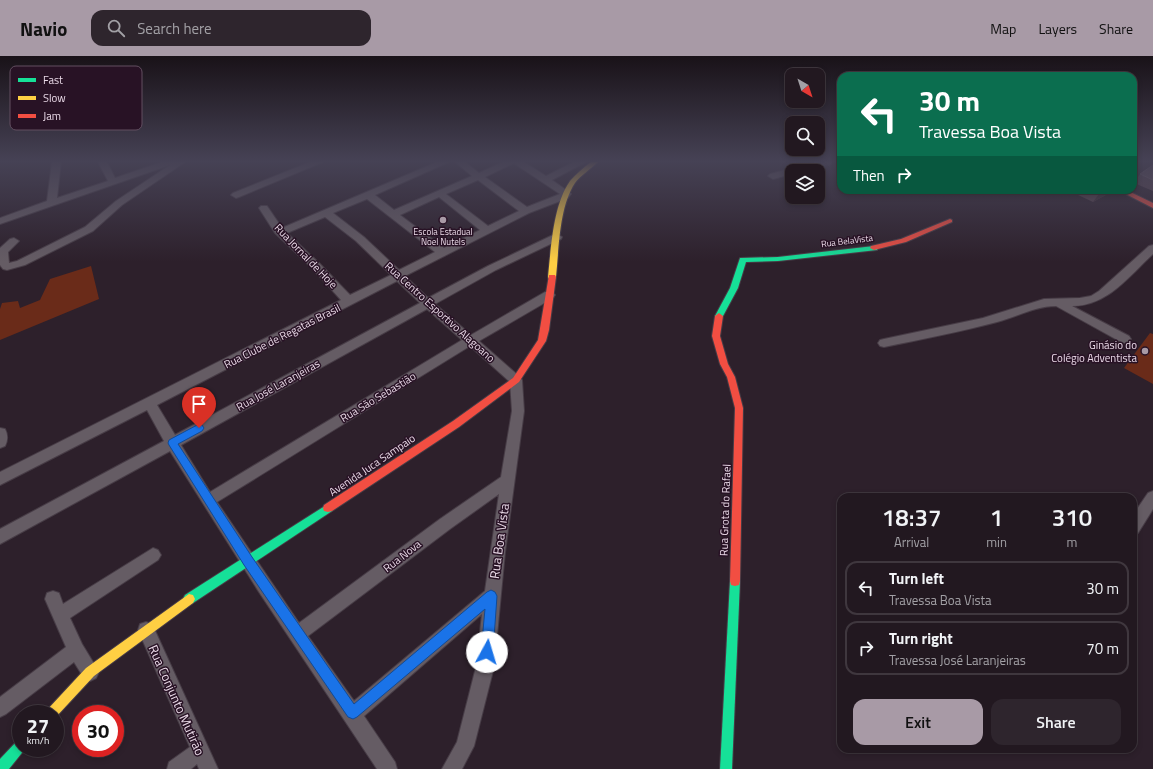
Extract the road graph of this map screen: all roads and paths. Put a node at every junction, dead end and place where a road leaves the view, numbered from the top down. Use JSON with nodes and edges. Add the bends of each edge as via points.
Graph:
{"nodes":[{"id":1,"x":53,"y":195,"type":"edge"},
{"id":2,"x":74,"y":195,"type":"edge"},
{"id":3,"x":131,"y":195,"type":"edge"},
{"id":4,"x":368,"y":195,"type":"joint"},
{"id":5,"x":437,"y":195,"type":"edge"},
{"id":6,"x":442,"y":195,"type":"edge"},
{"id":7,"x":505,"y":195,"type":"edge"},
{"id":8,"x":565,"y":195,"type":"joint"},
{"id":9,"x":1132,"y":195,"type":"edge"},
{"id":10,"x":1136,"y":195,"type":"edge"},
{"id":11,"x":1142,"y":200,"type":"junction"},
{"id":12,"x":52,"y":203,"type":"junction"},
{"id":13,"x":1153,"y":206,"type":"edge"},
{"id":14,"x":264,"y":208,"type":"dead end"},
{"id":15,"x":526,"y":211,"type":"junction"},
{"id":16,"x":327,"y":213,"type":"junction"},
{"id":17,"x":393,"y":214,"type":"junction"},
{"id":18,"x":0,"y":221,"type":"edge"},
{"id":19,"x":950,"y":221,"type":"dead end"},
{"id":20,"x":487,"y":230,"type":"junction"},
{"id":21,"x":281,"y":232,"type":"junction"},
{"id":22,"x":557,"y":237,"type":"junction"},
{"id":23,"x":0,"y":245,"type":"edge"},
{"id":24,"x":1153,"y":248,"type":"edge"},
{"id":25,"x":442,"y":252,"type":"junction"},
{"id":26,"x":743,"y":260,"type":"joint"},
{"id":27,"x":398,"y":276,"type":"junction"},
{"id":28,"x":1103,"y":294,"type":"junction"},
{"id":29,"x":549,"y":295,"type":"junction"},
{"id":30,"x":349,"y":301,"type":"junction"},
{"id":31,"x":1056,"y":302,"type":"junction"},
{"id":32,"x":427,"y":303,"type":"junction"},
{"id":33,"x":1085,"y":317,"type":"junction"},
{"id":34,"x":1125,"y":339,"type":"dead end"},
{"id":35,"x":471,"y":340,"type":"junction"},
{"id":36,"x":884,"y":342,"type":"dead end"},
{"id":37,"x":516,"y":380,"type":"junction"},
{"id":38,"x":150,"y":404,"type":"junction"},
{"id":39,"x":172,"y":443,"type":"junction"},
{"id":40,"x":0,"y":479,"type":"edge"},
{"id":41,"x":508,"y":480,"type":"junction"},
{"id":42,"x":1153,"y":497,"type":"edge"},
{"id":43,"x":209,"y":500,"type":"junction"},
{"id":44,"x":1137,"y":522,"type":"edge"},
{"id":45,"x":0,"y":537,"type":"edge"},
{"id":46,"x":153,"y":555,"type":"dead end"},
{"id":47,"x":248,"y":561,"type":"junction"},
{"id":48,"x":491,"y":596,"type":"junction"},
{"id":49,"x":53,"y":599,"type":"dead end"},
{"id":50,"x":60,"y":614,"type":"junction"},
{"id":51,"x":146,"y":630,"type":"junction"},
{"id":52,"x":298,"y":634,"type":"junction"},
{"id":53,"x":76,"y":650,"type":"junction"},
{"id":54,"x":90,"y":672,"type":"junction"},
{"id":55,"x":59,"y":705,"type":"edge"},
{"id":56,"x":0,"y":708,"type":"edge"},
{"id":57,"x":353,"y":713,"type":"junction"},
{"id":58,"x":200,"y":751,"type":"junction"},
{"id":59,"x":12,"y":756,"type":"edge"},
{"id":60,"x":0,"y":769,"type":"edge"},
{"id":61,"x":176,"y":769,"type":"edge"},
{"id":62,"x":209,"y":769,"type":"edge"},
{"id":63,"x":388,"y":769,"type":"edge"},
{"id":64,"x":451,"y":769,"type":"edge"},
{"id":65,"x":726,"y":769,"type":"edge"}],
"edges":[{"from":1,"to":12,"type":"street"},
{"from":2,"to":12,"type":"street"},
{"from":3,"to":23,"type":"street","via":[[89,229],[21,263],[7,267],[3,262],[3,251],[14,241]]},
{"from":4,"to":16,"type":"street"},
{"from":4,"to":17,"type":"street"},
{"from":5,"to":17,"type":"street"},
{"from":6,"to":20,"type":"street"},
{"from":7,"to":15,"type":"street"},
{"from":8,"to":15,"type":"street","name":"Rua Clube de Regatas Brasil"},
{"from":8,"to":22,"type":"main road","name":"Avenida Juca Sampaio"},
{"from":9,"to":11,"type":"main road"},
{"from":10,"to":11,"type":"main road"},
{"from":11,"to":13,"type":"main road"},
{"from":12,"to":18,"type":"street"},
{"from":14,"to":21,"type":"street","name":"Rua Jornal de Hoje"},
{"from":15,"to":20,"type":"street","name":"Rua Clube de Regatas Brasil"},
{"from":16,"to":21,"type":"street"},
{"from":16,"to":27,"type":"street","name":"Rua Centro Esportivo Alagoano","via":[[360,239]]},
{"from":17,"to":25,"type":"street"},
{"from":19,"to":26,"type":"main road","name":"Rua BelaVista","via":[[885,247],[778,259]]},
{"from":20,"to":25,"type":"street","name":"Rua Clube de Regatas Brasil"},
{"from":21,"to":30,"type":"street","name":"Rua Jornal de Hoje"},
{"from":22,"to":29,"type":"main road","name":"Avenida Juca Sampaio"},
{"from":22,"to":32,"type":"street","name":"Rua José Laranjeiras"},
{"from":24,"to":28,"type":"street"},
{"from":25,"to":27,"type":"street","name":"Rua Clube de Regatas Brasil"},
{"from":26,"to":65,"type":"main road","name":"Rua Grota do Rafael","via":[[734,288],[720,313],[716,327],[716,336],[724,364],[731,376],[739,408],[735,581]]},
{"from":27,"to":30,"type":"street","name":"Rua Clube de Regatas Brasil"},
{"from":27,"to":32,"type":"street","name":"Rua Centro Esportivo Alagoano"},
{"from":28,"to":31,"type":"street","via":[[1084,303]]},
{"from":28,"to":33,"type":"street","via":[[1101,302]]},
{"from":29,"to":35,"type":"street","name":"Rua São Sebastião"},
{"from":29,"to":37,"type":"main road","name":"Avenida Juca Sampaio","via":[[542,341]]},
{"from":30,"to":38,"type":"street","name":"Rua Clube de Regatas Brasil"},
{"from":31,"to":33,"type":"street"},
{"from":31,"to":36,"type":"street","via":[[1043,303],[999,318]]},
{"from":32,"to":35,"type":"street","name":"Rua Centro Esportivo Alagoano"},
{"from":32,"to":39,"type":"street","name":"Rua José Laranjeiras"},
{"from":33,"to":34,"type":"street"},
{"from":35,"to":37,"type":"street","name":"Rua Centro Esportivo Alagoano"},
{"from":35,"to":43,"type":"street","name":"Rua São Sebastião"},
{"from":37,"to":41,"type":"street","name":"Rua Boa Vista","via":[[518,411]]},
{"from":37,"to":47,"type":"main road","name":"Avenida Juca Sampaio","via":[[449,428]]},
{"from":38,"to":39,"type":"street"},
{"from":38,"to":40,"type":"street","name":"Rua Clube de Regatas Brasil"},
{"from":39,"to":43,"type":"street"},
{"from":39,"to":45,"type":"street","name":"Rua José Laranjeiras"},
{"from":41,"to":48,"type":"street","name":"Rua Boa Vista"},
{"from":41,"to":52,"type":"street","name":"Rua Nova","via":[[426,537]]},
{"from":42,"to":44,"type":"street"},
{"from":43,"to":47,"type":"street"},
{"from":46,"to":50,"type":"street"},
{"from":47,"to":51,"type":"main road","name":"Avenida Juca Sampaio"},
{"from":47,"to":52,"type":"street"},
{"from":48,"to":57,"type":"street"},
{"from":48,"to":64,"type":"street","name":"Rua Boa Vista","via":[[489,638],[483,674],[465,746]]},
{"from":49,"to":50,"type":"street"},
{"from":50,"to":53,"type":"street"},
{"from":51,"to":54,"type":"main road","name":"Avenida Juca Sampaio"},
{"from":51,"to":58,"type":"street","name":"Rua Conjunto Mutirão"},
{"from":52,"to":57,"type":"street"},
{"from":53,"to":54,"type":"street"},
{"from":53,"to":56,"type":"street"},
{"from":54,"to":55,"type":"main road","name":"Avenida Juca Sampaio"},
{"from":57,"to":63,"type":"street"},
{"from":58,"to":61,"type":"street"},
{"from":58,"to":62,"type":"street","name":"Rua Conjunto Mutirão"},
{"from":59,"to":60,"type":"main road"}]}
